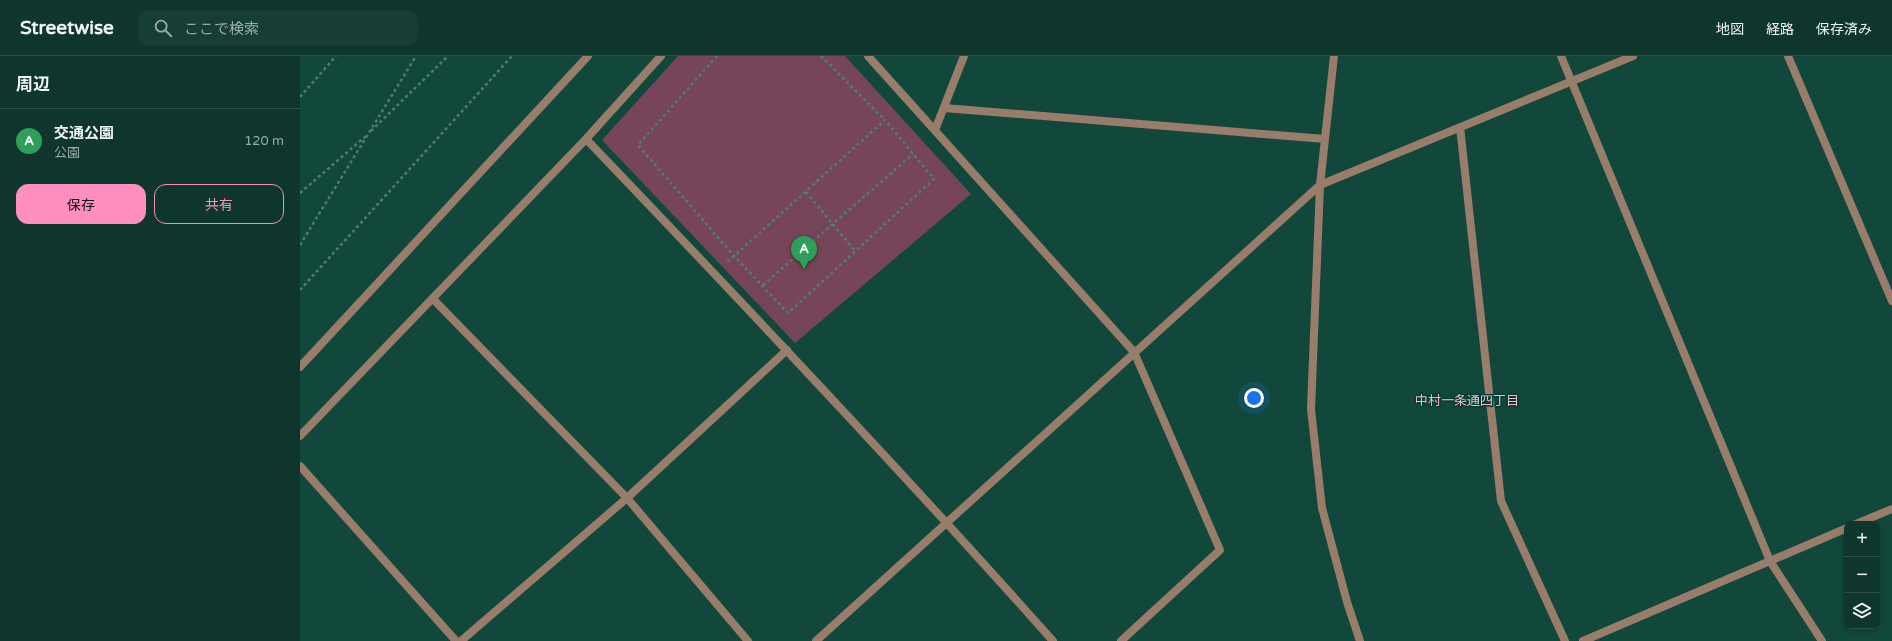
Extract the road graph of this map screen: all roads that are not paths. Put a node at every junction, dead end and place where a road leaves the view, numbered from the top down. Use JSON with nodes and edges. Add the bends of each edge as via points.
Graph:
{"nodes":[{"id":1,"x":588,"y":56,"type":"edge"},
{"id":2,"x":661,"y":56,"type":"edge"},
{"id":3,"x":868,"y":56,"type":"edge"},
{"id":4,"x":964,"y":56,"type":"edge"},
{"id":5,"x":1334,"y":56,"type":"edge"},
{"id":6,"x":1561,"y":56,"type":"edge"},
{"id":7,"x":1632,"y":56,"type":"edge"},
{"id":8,"x":1788,"y":56,"type":"edge"},
{"id":9,"x":1571,"y":81,"type":"junction"},
{"id":10,"x":944,"y":108,"type":"junction"},
{"id":11,"x":1460,"y":127,"type":"junction"},
{"id":12,"x":935,"y":130,"type":"junction"},
{"id":13,"x":1325,"y":138,"type":"junction"},
{"id":14,"x":586,"y":139,"type":"junction"},
{"id":15,"x":1320,"y":186,"type":"junction"},
{"id":16,"x":433,"y":299,"type":"junction"},
{"id":17,"x":1892,"y":301,"type":"edge"},
{"id":18,"x":788,"y":350,"type":"junction"},
{"id":19,"x":1134,"y":352,"type":"junction"},
{"id":20,"x":300,"y":367,"type":"edge"},
{"id":21,"x":300,"y":436,"type":"edge"},
{"id":22,"x":300,"y":466,"type":"edge"},
{"id":23,"x":627,"y":498,"type":"junction"},
{"id":24,"x":1892,"y":509,"type":"edge"},
{"id":25,"x":1863,"y":521,"type":"edge"},
{"id":26,"x":947,"y":522,"type":"junction"},
{"id":27,"x":1844,"y":529,"type":"edge"},
{"id":28,"x":1770,"y":561,"type":"junction"},
{"id":29,"x":456,"y":641,"type":"edge"},
{"id":30,"x":461,"y":641,"type":"edge"},
{"id":31,"x":748,"y":641,"type":"edge"},
{"id":32,"x":816,"y":641,"type":"edge"},
{"id":33,"x":1053,"y":641,"type":"edge"},
{"id":34,"x":1120,"y":641,"type":"edge"},
{"id":35,"x":1360,"y":641,"type":"edge"},
{"id":36,"x":1565,"y":641,"type":"edge"},
{"id":37,"x":1584,"y":641,"type":"edge"},
{"id":38,"x":1822,"y":641,"type":"edge"}],
"edges":[{"from":1,"to":20,"type":"street"},
{"from":2,"to":14,"type":"street"},
{"from":3,"to":12,"type":"street"},
{"from":4,"to":10,"type":"street"},
{"from":5,"to":13,"type":"street"},
{"from":6,"to":9,"type":"street"},
{"from":7,"to":9,"type":"street"},
{"from":8,"to":17,"type":"street"},
{"from":9,"to":11,"type":"street"},
{"from":9,"to":28,"type":"street"},
{"from":10,"to":12,"type":"street"},
{"from":10,"to":13,"type":"street"},
{"from":11,"to":15,"type":"street"},
{"from":11,"to":36,"type":"street","via":[[1501,501]]},
{"from":12,"to":19,"type":"street"},
{"from":13,"to":15,"type":"street"},
{"from":14,"to":16,"type":"street"},
{"from":14,"to":18,"type":"street"},
{"from":15,"to":19,"type":"street"},
{"from":15,"to":35,"type":"street","via":[[1311,409],[1322,508]]},
{"from":16,"to":21,"type":"street"},
{"from":16,"to":23,"type":"street"},
{"from":18,"to":23,"type":"street"},
{"from":18,"to":26,"type":"street"},
{"from":19,"to":26,"type":"street"},
{"from":19,"to":34,"type":"street","via":[[1220,550]]},
{"from":22,"to":29,"type":"street"},
{"from":23,"to":30,"type":"street"},
{"from":23,"to":31,"type":"street"},
{"from":24,"to":25,"type":"street"},
{"from":26,"to":32,"type":"street"},
{"from":26,"to":33,"type":"street"},
{"from":27,"to":28,"type":"street"},
{"from":28,"to":37,"type":"street"},
{"from":28,"to":38,"type":"street"}]}
